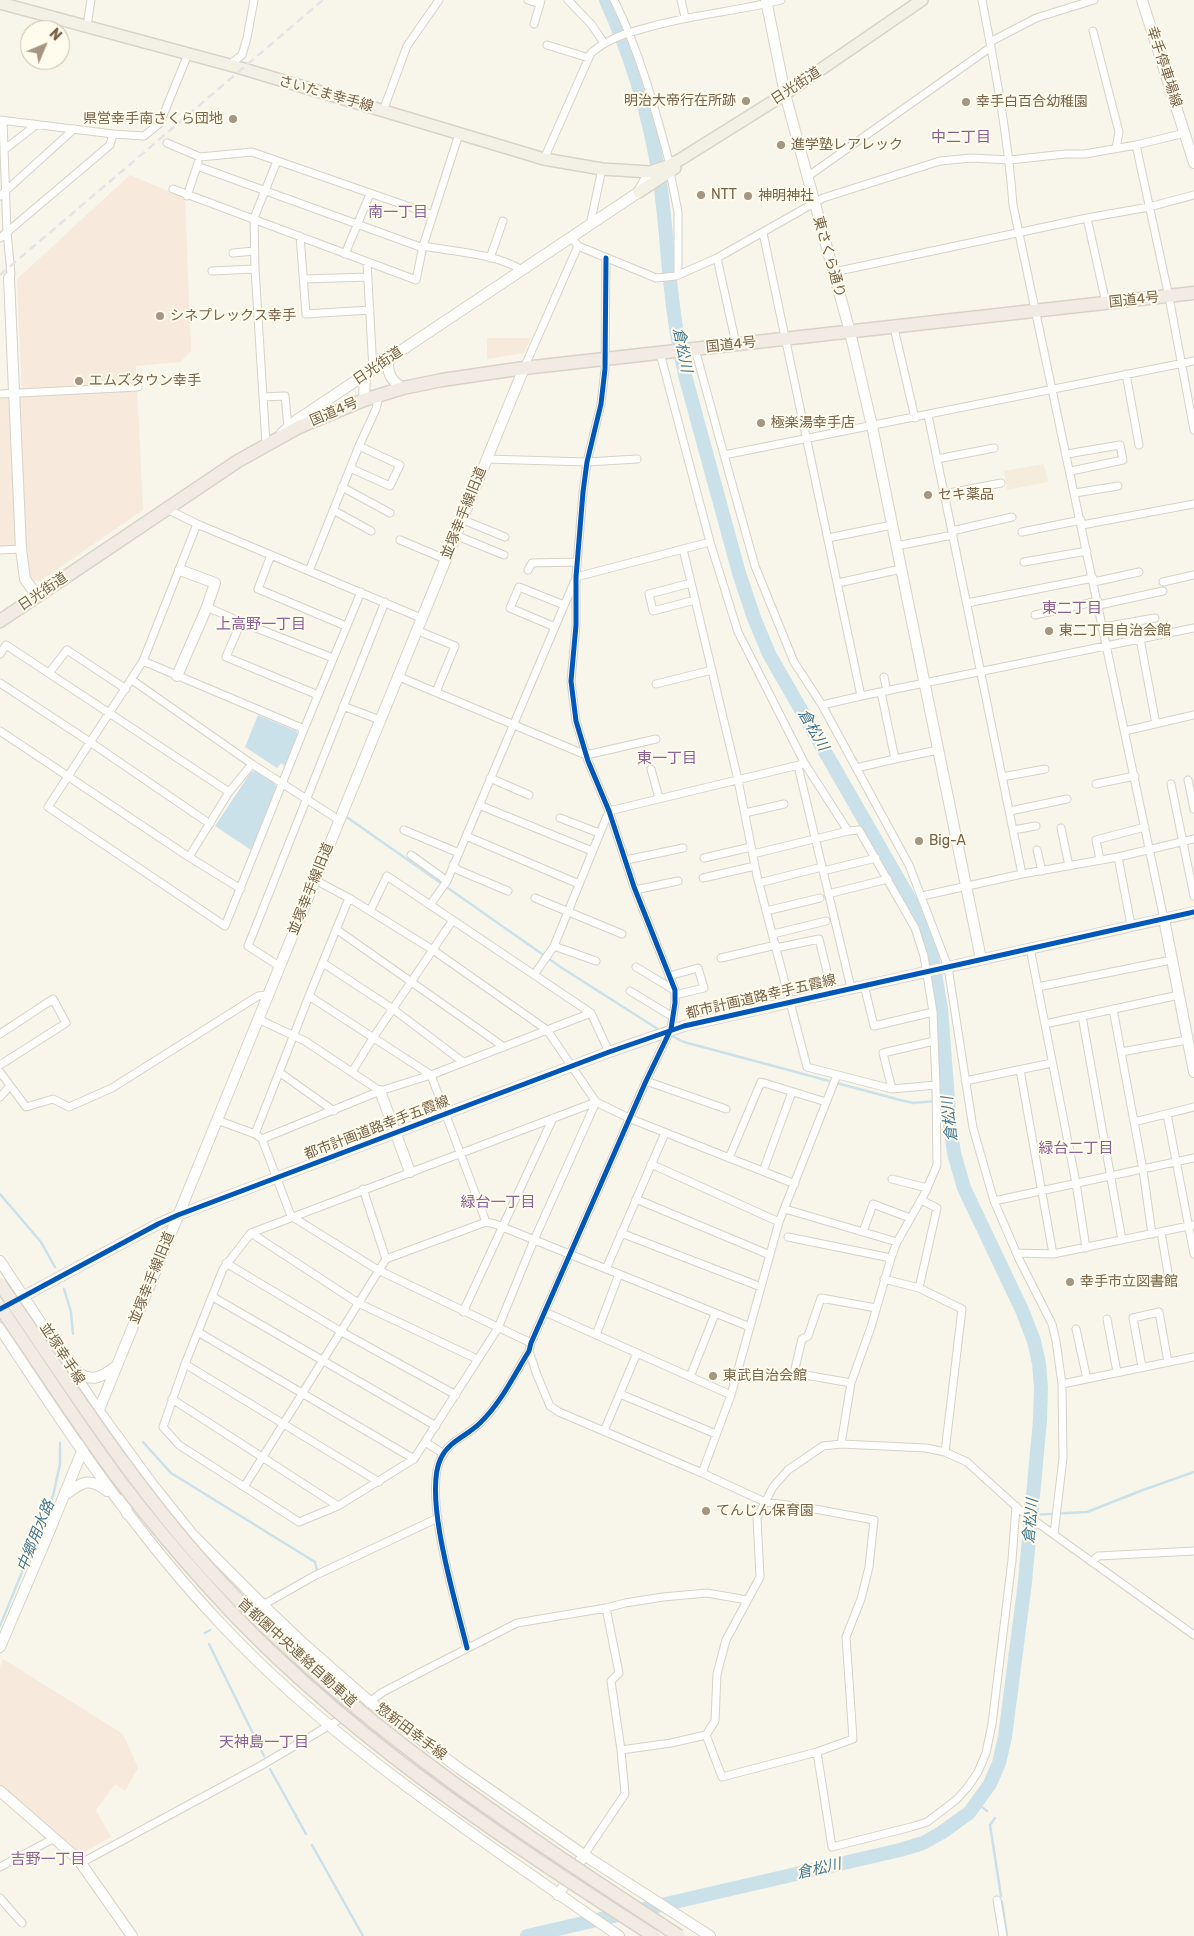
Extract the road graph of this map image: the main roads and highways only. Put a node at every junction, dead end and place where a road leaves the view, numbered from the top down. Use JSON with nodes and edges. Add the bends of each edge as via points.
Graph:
{"nodes":[{"id":1,"x":917,"y":1,"type":"edge"},
{"id":2,"x":0,"y":3,"type":"edge"},
{"id":3,"x":653,"y":174,"type":"junction"},
{"id":4,"x":639,"y":192,"type":"road end"},
{"id":5,"x":1194,"y":293,"type":"edge"},
{"id":6,"x":278,"y":437,"type":"joint"},
{"id":7,"x":0,"y":621,"type":"edge"},
{"id":8,"x":0,"y":1284,"type":"edge"},
{"id":9,"x":0,"y":1308,"type":"edge"},
{"id":10,"x":654,"y":1936,"type":"edge"},
{"id":11,"x":680,"y":1936,"type":"edge"}],
"edges":[{"from":1,"to":3,"type":"main road","name":"日光街道","via":[[784,94],[669,169]]},
{"from":2,"to":3,"type":"main road","name":"さいたま幸手線","via":[[229,65],[544,159]]},
{"from":3,"to":4,"type":"main road"},
{"from":5,"to":6,"type":"highway","name":"国道4号","via":[[442,380],[364,400]]},
{"from":6,"to":7,"type":"highway","name":"日光街道"},
{"from":8,"to":11,"type":"highway","name":"首都圏中央連絡自動車道","bridge":true,"via":[[151,1500],[222,1584],[268,1629],[343,1697],[430,1765],[570,1864]]},
{"from":9,"to":10,"type":"highway","name":"首都圏中央連絡自動車道","bridge":true,"via":[[127,1490],[214,1593],[264,1644],[323,1698],[438,1789],[539,1861]]}]}
